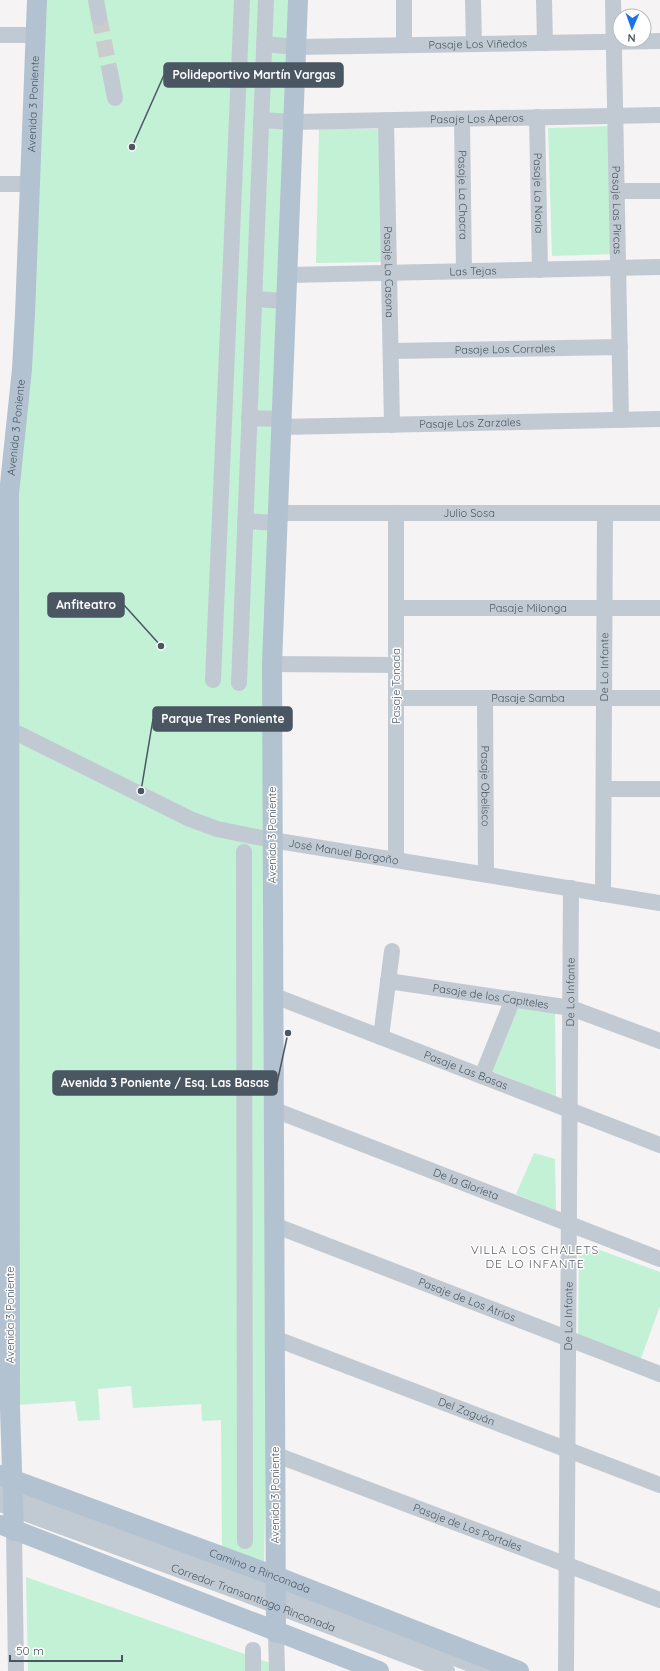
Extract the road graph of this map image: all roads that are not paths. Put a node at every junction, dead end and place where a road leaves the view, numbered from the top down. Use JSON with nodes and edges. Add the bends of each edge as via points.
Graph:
{"nodes":[{"id":1,"x":37,"y":0,"type":"edge"},
{"id":2,"x":96,"y":0,"type":"edge"},
{"id":3,"x":242,"y":0,"type":"edge"},
{"id":4,"x":266,"y":0,"type":"edge"},
{"id":5,"x":298,"y":0,"type":"edge"},
{"id":6,"x":404,"y":0,"type":"edge"},
{"id":7,"x":473,"y":0,"type":"edge"},
{"id":8,"x":544,"y":0,"type":"edge"},
{"id":9,"x":99,"y":17,"type":"tunnel mouth"},
{"id":10,"x":0,"y":35,"type":"edge"},
{"id":11,"x":35,"y":35,"type":"junction"},
{"id":12,"x":612,"y":42,"type":"edge"},
{"id":13,"x":545,"y":43,"type":"junction"},
{"id":14,"x":264,"y":44,"type":"junction"},
{"id":15,"x":474,"y":44,"type":"junction"},
{"id":16,"x":404,"y":45,"type":"junction"},
{"id":17,"x":296,"y":47,"type":"junction"},
{"id":18,"x":614,"y":48,"type":"edge"},
{"id":19,"x":110,"y":72,"type":"tunnel mouth"},
{"id":20,"x":115,"y":98,"type":"dead end"},
{"id":21,"x":660,"y":115,"type":"edge"},
{"id":22,"x":615,"y":116,"type":"junction"},
{"id":23,"x":537,"y":117,"type":"junction"},
{"id":24,"x":462,"y":119,"type":"junction"},
{"id":25,"x":261,"y":120,"type":"junction"},
{"id":26,"x":386,"y":120,"type":"junction"},
{"id":27,"x":293,"y":122,"type":"junction"},
{"id":28,"x":0,"y":184,"type":"edge"},
{"id":29,"x":29,"y":184,"type":"junction"},
{"id":30,"x":660,"y":190,"type":"edge"},
{"id":31,"x":617,"y":191,"type":"junction"},
{"id":32,"x":660,"y":267,"type":"edge"},
{"id":33,"x":618,"y":268,"type":"junction"},
{"id":34,"x":540,"y":270,"type":"junction"},
{"id":35,"x":464,"y":271,"type":"junction"},
{"id":36,"x":389,"y":273,"type":"junction"},
{"id":37,"x":287,"y":275,"type":"junction"},
{"id":38,"x":254,"y":299,"type":"junction"},
{"id":39,"x":286,"y":301,"type":"junction"},
{"id":40,"x":620,"y":347,"type":"junction"},
{"id":41,"x":391,"y":351,"type":"junction"},
{"id":42,"x":249,"y":418,"type":"junction"},
{"id":43,"x":660,"y":419,"type":"edge"},
{"id":44,"x":621,"y":420,"type":"junction"},
{"id":45,"x":281,"y":423,"type":"junction"},
{"id":46,"x":392,"y":425,"type":"junction"},
{"id":47,"x":4,"y":494,"type":"edge"},
{"id":48,"x":396,"y":513,"type":"junction"},
{"id":49,"x":605,"y":513,"type":"junction"},
{"id":50,"x":660,"y":513,"type":"edge"},
{"id":51,"x":277,"y":518,"type":"junction"},
{"id":52,"x":245,"y":521,"type":"junction"},
{"id":53,"x":396,"y":608,"type":"junction"},
{"id":54,"x":605,"y":608,"type":"junction"},
{"id":55,"x":660,"y":608,"type":"edge"},
{"id":56,"x":272,"y":664,"type":"junction"},
{"id":57,"x":396,"y":665,"type":"junction"},
{"id":58,"x":213,"y":680,"type":"dead end"},
{"id":59,"x":239,"y":684,"type":"dead end"},
{"id":60,"x":396,"y":698,"type":"junction"},
{"id":61,"x":485,"y":698,"type":"junction"},
{"id":62,"x":604,"y":698,"type":"junction"},
{"id":63,"x":660,"y":698,"type":"edge"},
{"id":64,"x":4,"y":730,"type":"edge"},
{"id":65,"x":604,"y":789,"type":"junction"},
{"id":66,"x":660,"y":789,"type":"edge"},
{"id":67,"x":5,"y":821,"type":"edge"},
{"id":68,"x":272,"y":840,"type":"junction"},
{"id":69,"x":244,"y":852,"type":"dead end"},
{"id":70,"x":396,"y":860,"type":"junction"},
{"id":71,"x":486,"y":874,"type":"junction"},
{"id":72,"x":571,"y":888,"type":"junction"},
{"id":73,"x":604,"y":894,"type":"junction"},
{"id":74,"x":5,"y":902,"type":"edge"},
{"id":75,"x":660,"y":903,"type":"edge"},
{"id":76,"x":392,"y":951,"type":"dead end"},
{"id":77,"x":388,"y":981,"type":"junction"},
{"id":78,"x":5,"y":985,"type":"edge"},
{"id":79,"x":272,"y":995,"type":"junction"},
{"id":80,"x":513,"y":1000,"type":"junction"},
{"id":81,"x":571,"y":1008,"type":"junction"},
{"id":82,"x":381,"y":1037,"type":"junction"},
{"id":83,"x":660,"y":1041,"type":"edge"},
{"id":84,"x":5,"y":1066,"type":"edge"},
{"id":85,"x":482,"y":1076,"type":"junction"},
{"id":86,"x":272,"y":1109,"type":"junction"},
{"id":87,"x":570,"y":1110,"type":"junction"},
{"id":88,"x":660,"y":1145,"type":"edge"},
{"id":89,"x":5,"y":1160,"type":"edge"},
{"id":90,"x":569,"y":1223,"type":"junction"},
{"id":91,"x":274,"y":1225,"type":"junction"},
{"id":92,"x":7,"y":1256,"type":"edge"},
{"id":93,"x":660,"y":1259,"type":"edge"},
{"id":94,"x":0,"y":1293,"type":"edge"},
{"id":95,"x":274,"y":1338,"type":"junction"},
{"id":96,"x":568,"y":1339,"type":"junction"},
{"id":97,"x":660,"y":1374,"type":"edge"},
{"id":98,"x":5,"y":1417,"type":"edge"},
{"id":99,"x":568,"y":1449,"type":"junction"},
{"id":100,"x":274,"y":1454,"type":"junction"},
{"id":101,"x":660,"y":1485,"type":"edge"},
{"id":102,"x":6,"y":1492,"type":"edge"},
{"id":103,"x":65,"y":1500,"type":"junction"},
{"id":104,"x":59,"y":1526,"type":"junction"},
{"id":105,"x":7,"y":1528,"type":"edge"},
{"id":106,"x":245,"y":1542,"type":"dead end"},
{"id":107,"x":567,"y":1564,"type":"junction"},
{"id":108,"x":217,"y":1570,"type":"junction"},
{"id":109,"x":275,"y":1591,"type":"junction"},
{"id":110,"x":175,"y":1593,"type":"junction"},
{"id":111,"x":660,"y":1600,"type":"edge"},
{"id":112,"x":276,"y":1633,"type":"junction"},
{"id":113,"x":253,"y":1650,"type":"dead end"},
{"id":114,"x":16,"y":1671,"type":"edge"},
{"id":115,"x":253,"y":1671,"type":"edge"},
{"id":116,"x":277,"y":1671,"type":"edge"},
{"id":117,"x":379,"y":1671,"type":"edge"},
{"id":118,"x":446,"y":1671,"type":"edge"},
{"id":119,"x":489,"y":1671,"type":"edge"},
{"id":120,"x":519,"y":1671,"type":"edge"},
{"id":121,"x":566,"y":1671,"type":"edge"}],
"edges":[{"from":1,"to":11,"type":"main road","name":"Avenida 3 Poniente"},
{"from":2,"to":9,"type":"street"},
{"from":3,"to":58,"type":"street"},
{"from":4,"to":14,"type":"street"},
{"from":5,"to":17,"type":"main road","name":"Avenida 3 Poniente"},
{"from":6,"to":16,"type":"street"},
{"from":7,"to":15,"type":"street"},
{"from":8,"to":13,"type":"street"},
{"from":10,"to":11,"type":"street"},
{"from":11,"to":29,"type":"main road","name":"Avenida 3 Poniente"},
{"from":12,"to":13,"type":"street","name":"Pasaje Los Viñedos"},
{"from":13,"to":15,"type":"street","name":"Pasaje Los Viñedos"},
{"from":14,"to":17,"type":"street","name":"Pasaje Los Viñedos"},
{"from":14,"to":25,"type":"street"},
{"from":15,"to":16,"type":"street","name":"Pasaje Los Viñedos"},
{"from":16,"to":17,"type":"street","name":"Pasaje Los Viñedos"},
{"from":17,"to":27,"type":"main road","name":"Avenida 3 Poniente"},
{"from":18,"to":22,"type":"street","name":"Pasaje Las Pircas"},
{"from":19,"to":20,"type":"street"},
{"from":21,"to":22,"type":"street","name":"Pasaje Los Aperos"},
{"from":22,"to":23,"type":"street","name":"Pasaje Los Aperos"},
{"from":22,"to":31,"type":"street","name":"Pasaje Las Pircas"},
{"from":23,"to":24,"type":"street","name":"Pasaje Los Aperos"},
{"from":23,"to":34,"type":"street","name":"Pasaje La Noria"},
{"from":24,"to":26,"type":"street","name":"Pasaje Los Aperos"},
{"from":24,"to":35,"type":"street","name":"Pasaje La Chacra"},
{"from":25,"to":27,"type":"street","name":"Pasaje Los Aperos"},
{"from":25,"to":38,"type":"street"},
{"from":26,"to":27,"type":"street","name":"Pasaje Los Aperos"},
{"from":26,"to":36,"type":"street","name":"Pasaje La Casona"},
{"from":27,"to":37,"type":"main road","name":"Avenida 3 Poniente"},
{"from":28,"to":29,"type":"street"},
{"from":29,"to":47,"type":"main road","name":"Avenida 3 Poniente","via":[[22,369]]},
{"from":30,"to":31,"type":"street"},
{"from":31,"to":33,"type":"street","name":"Pasaje Las Pircas"},
{"from":32,"to":33,"type":"street","name":"Las Tejas"},
{"from":33,"to":34,"type":"street","name":"Las Tejas"},
{"from":33,"to":40,"type":"street","name":"Pasaje Las Pircas"},
{"from":34,"to":35,"type":"street","name":"Las Tejas"},
{"from":35,"to":36,"type":"street","name":"Las Tejas"},
{"from":36,"to":37,"type":"street","name":"Las Tejas"},
{"from":36,"to":41,"type":"street","name":"Pasaje La Casona"},
{"from":37,"to":39,"type":"main road","name":"Avenida 3 Poniente"},
{"from":38,"to":39,"type":"street"},
{"from":38,"to":42,"type":"street"},
{"from":39,"to":45,"type":"main road","name":"Avenida 3 Poniente"},
{"from":40,"to":41,"type":"street","name":"Pasaje Los Corrales"},
{"from":40,"to":44,"type":"street","name":"Pasaje Las Pircas"},
{"from":41,"to":46,"type":"street","name":"Pasaje La Casona"},
{"from":42,"to":45,"type":"street","name":"Pasaje Los Zarzales"},
{"from":42,"to":52,"type":"street"},
{"from":43,"to":44,"type":"street","name":"Pasaje Los Zarzales"},
{"from":44,"to":46,"type":"street","name":"Pasaje Los Zarzales"},
{"from":45,"to":46,"type":"street","name":"Pasaje Los Zarzales"},
{"from":45,"to":51,"type":"main road","name":"Avenida 3 Poniente"},
{"from":47,"to":64,"type":"main road","name":"Avenida 3 Poniente"},
{"from":48,"to":49,"type":"street","name":"Julio Sosa"},
{"from":48,"to":51,"type":"street","name":"Julio Sosa"},
{"from":48,"to":53,"type":"street","name":"Pasaje Tonada"},
{"from":49,"to":50,"type":"street","name":"Julio Sosa"},
{"from":49,"to":54,"type":"street","name":"De Lo Infante"},
{"from":51,"to":52,"type":"street","name":"Julio Sosa"},
{"from":51,"to":56,"type":"main road","name":"Avenida 3 Poniente"},
{"from":52,"to":59,"type":"street"},
{"from":53,"to":54,"type":"street","name":"Pasaje Milonga"},
{"from":53,"to":57,"type":"street","name":"Pasaje Tonada"},
{"from":54,"to":55,"type":"street","name":"Pasaje Milonga"},
{"from":54,"to":62,"type":"street","name":"De Lo Infante"},
{"from":56,"to":57,"type":"street"},
{"from":56,"to":68,"type":"main road","name":"Avenida 3 Poniente"},
{"from":57,"to":60,"type":"street","name":"Pasaje Tonada"},
{"from":60,"to":61,"type":"street","name":"Pasaje Samba"},
{"from":60,"to":70,"type":"street","name":"Pasaje Tonada"},
{"from":61,"to":62,"type":"street","name":"Pasaje Samba"},
{"from":61,"to":71,"type":"street","name":"Pasaje Obelisco"},
{"from":62,"to":63,"type":"street","name":"Pasaje Samba"},
{"from":62,"to":65,"type":"street","name":"De Lo Infante"},
{"from":64,"to":67,"type":"main road","name":"Avenida 3 Poniente"},
{"from":64,"to":68,"type":"street","name":"José Manuel Borgoño","via":[[196,821],[217,829]]},
{"from":65,"to":66,"type":"street"},
{"from":65,"to":73,"type":"street","name":"De Lo Infante"},
{"from":67,"to":74,"type":"main road","name":"Avenida 3 Poniente"},
{"from":68,"to":70,"type":"street","name":"José Manuel Borgoño"},
{"from":68,"to":79,"type":"main road","name":"Avenida 3 Poniente"},
{"from":69,"to":106,"type":"street"},
{"from":70,"to":71,"type":"street","name":"José Manuel Borgoño"},
{"from":71,"to":72,"type":"street","name":"José Manuel Borgoño"},
{"from":72,"to":73,"type":"street","name":"José Manuel Borgoño"},
{"from":72,"to":81,"type":"street","name":"De Lo Infante"},
{"from":73,"to":75,"type":"street","name":"José Manuel Borgoño"},
{"from":74,"to":78,"type":"main road","name":"Avenida 3 Poniente"},
{"from":76,"to":77,"type":"street"},
{"from":77,"to":80,"type":"street","name":"Pasaje de los Capiteles"},
{"from":77,"to":82,"type":"street"},
{"from":78,"to":84,"type":"main road","name":"Avenida 3 Poniente"},
{"from":79,"to":82,"type":"street","name":"Pasaje Las Basas"},
{"from":79,"to":86,"type":"main road","name":"Avenida 3 Poniente"},
{"from":80,"to":81,"type":"street","name":"Pasaje de los Capiteles"},
{"from":80,"to":85,"type":"street"},
{"from":81,"to":83,"type":"street","name":"Pasaje de los Capiteles"},
{"from":81,"to":87,"type":"street","name":"De Lo Infante"},
{"from":82,"to":85,"type":"street","name":"Pasaje Las Basas"},
{"from":84,"to":89,"type":"main road","name":"Avenida 3 Poniente"},
{"from":85,"to":87,"type":"street","name":"Pasaje Las Basas"},
{"from":86,"to":90,"type":"street","name":"De la Glorieta"},
{"from":86,"to":91,"type":"main road","name":"Avenida 3 Poniente"},
{"from":87,"to":88,"type":"street","name":"Pasaje Las Basas"},
{"from":87,"to":90,"type":"street","name":"De Lo Infante"},
{"from":89,"to":92,"type":"main road","name":"Avenida 3 Poniente"},
{"from":90,"to":93,"type":"street","name":"De la Glorieta"},
{"from":90,"to":96,"type":"street","name":"De Lo Infante"},
{"from":91,"to":95,"type":"main road","name":"Avenida 3 Poniente"},
{"from":91,"to":96,"type":"street","name":"Pasaje de Los Atrios"},
{"from":92,"to":94,"type":"street"},
{"from":92,"to":98,"type":"main road","name":"Avenida 3 Poniente"},
{"from":95,"to":99,"type":"street","name":"Del Zaguán"},
{"from":95,"to":100,"type":"main road","name":"Avenida 3 Poniente"},
{"from":96,"to":97,"type":"street","name":"Pasaje de Los Atrios"},
{"from":96,"to":99,"type":"street","name":"De Lo Infante"},
{"from":98,"to":102,"type":"main road","name":"Avenida 3 Poniente"},
{"from":99,"to":101,"type":"street","name":"Del Zaguán"},
{"from":99,"to":107,"type":"street","name":"De Lo Infante"},
{"from":100,"to":107,"type":"street","name":"Pasaje de Los Portales"},
{"from":100,"to":109,"type":"main road","name":"Avenida 3 Poniente"},
{"from":102,"to":103,"type":"main road","name":"Camino a Rinconada"},
{"from":102,"to":104,"type":"street","name":"Corredor Transantiago Rinconada"},
{"from":102,"to":105,"type":"main road","name":"Avenida 3 Poniente"},
{"from":102,"to":108,"type":"street","name":"Corredor Transantiago Rinconada"},
{"from":103,"to":108,"type":"street","name":"Corredor Transantiago Rinconada"},
{"from":103,"to":109,"type":"main road","name":"Camino a Rinconada"},
{"from":104,"to":109,"type":"street","name":"Corredor Transantiago Rinconada"},
{"from":104,"to":110,"type":"street","name":"Corredor Transantiago Rinconada"},
{"from":105,"to":110,"type":"main road"},
{"from":105,"to":114,"type":"street","name":"Avenida 3 Poniente"},
{"from":107,"to":111,"type":"street","name":"Pasaje de Los Portales"},
{"from":107,"to":121,"type":"street","name":"De Lo Infante"},
{"from":108,"to":109,"type":"street","name":"Corredor Transantiago Rinconada"},
{"from":109,"to":112,"type":"main road","name":"Avenida 3 Poniente"},
{"from":109,"to":118,"type":"street","name":"Corredor Transantiago Rinconada"},
{"from":109,"to":119,"type":"street","name":"Corredor Transantiago Rinconada"},
{"from":109,"to":120,"type":"main road","name":"Camino a Rinconada"},
{"from":110,"to":112,"type":"main road"},
{"from":112,"to":116,"type":"street","name":"Avenida 3 Poniente"},
{"from":112,"to":117,"type":"main road"},
{"from":113,"to":115,"type":"street"}]}
